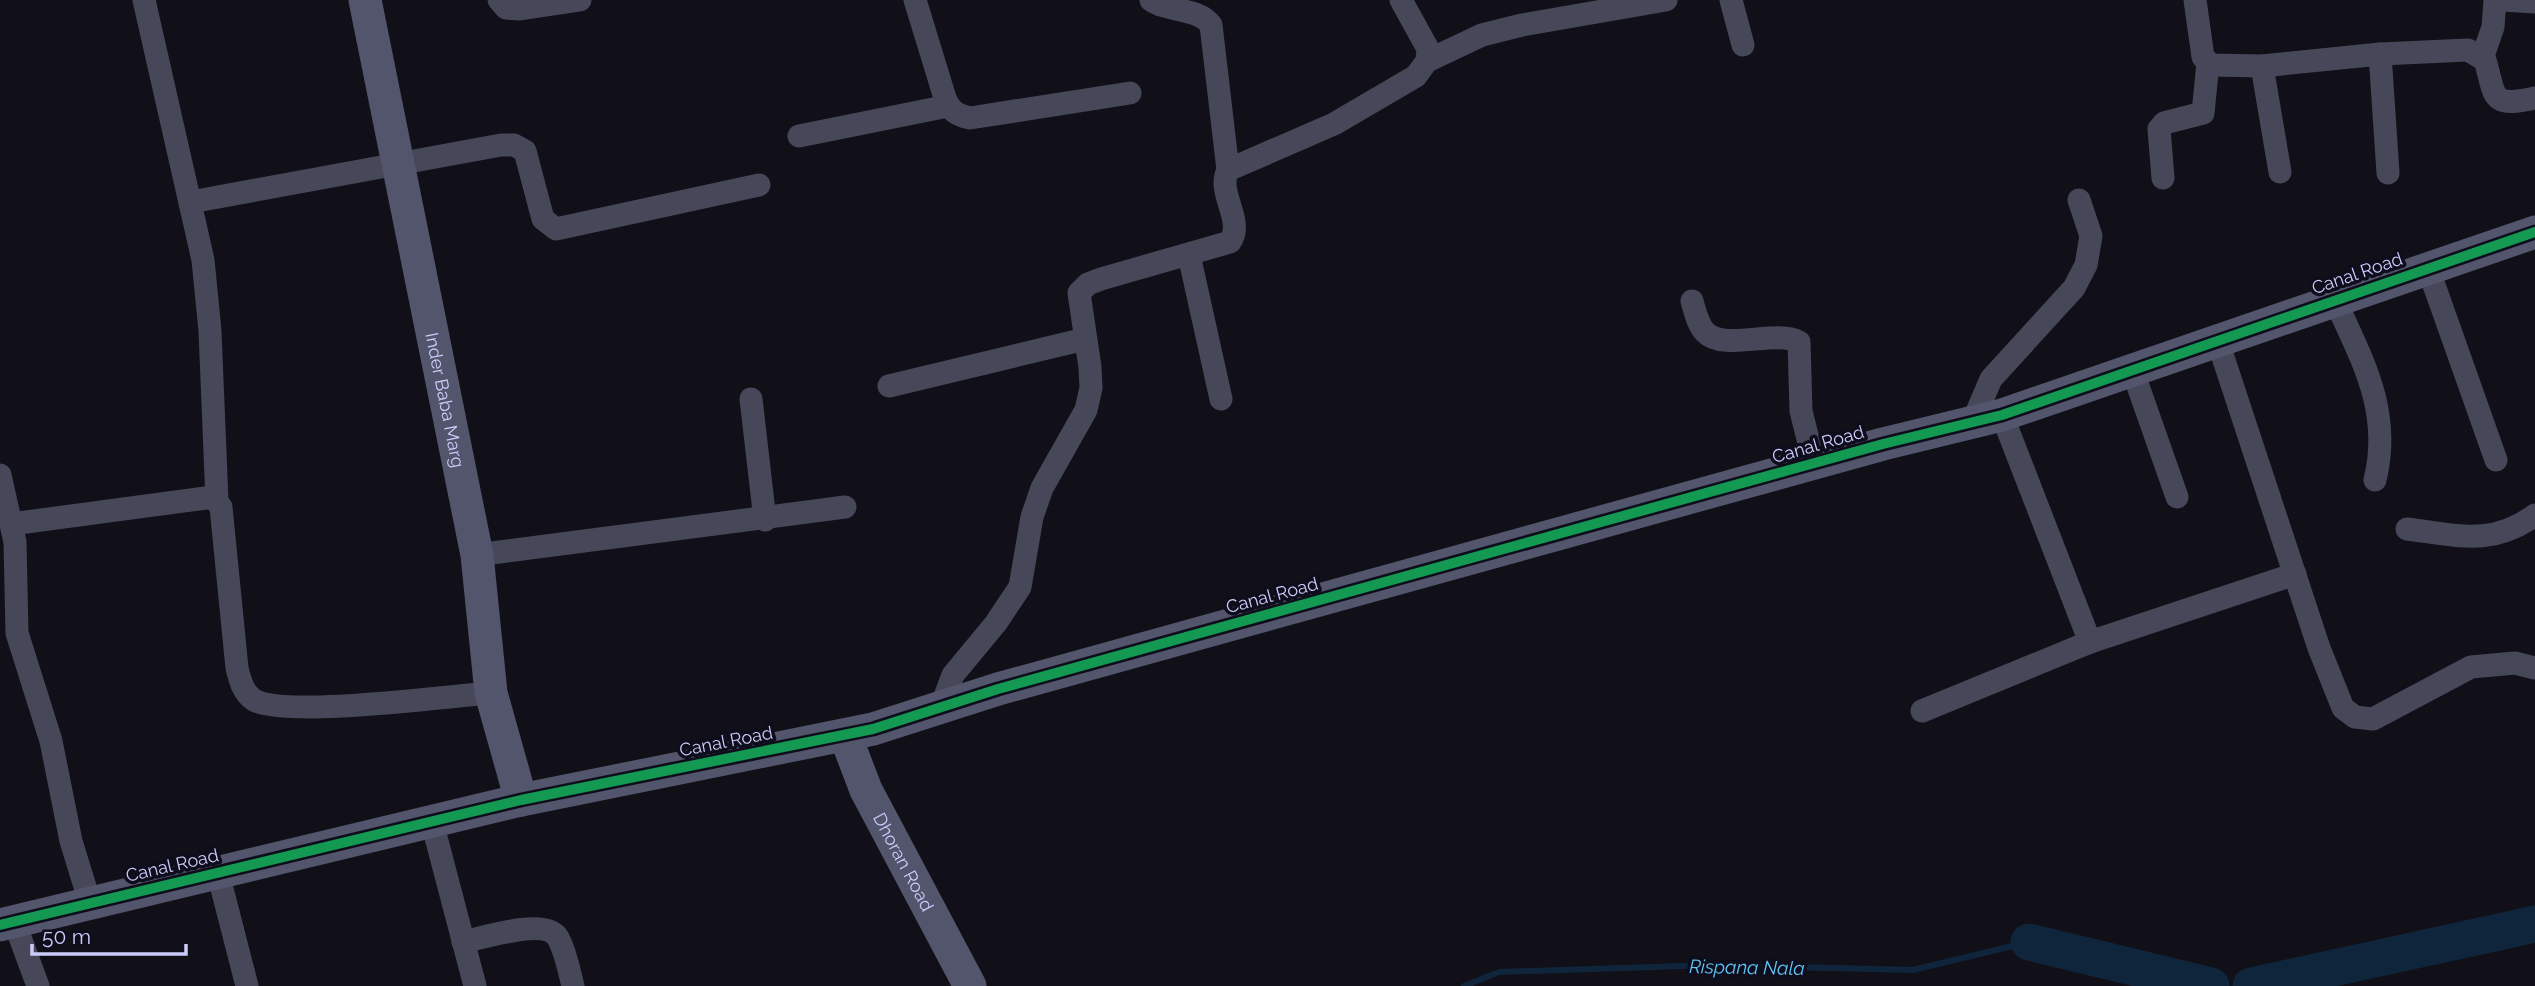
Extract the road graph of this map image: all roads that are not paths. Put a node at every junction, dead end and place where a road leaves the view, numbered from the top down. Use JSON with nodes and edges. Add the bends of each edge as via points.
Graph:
{"nodes":[{"id":1,"x":144,"y":0,"type":"edge"},
{"id":2,"x":365,"y":0,"type":"edge"},
{"id":3,"x":499,"y":0,"type":"edge"},
{"id":4,"x":580,"y":0,"type":"edge"},
{"id":5,"x":915,"y":0,"type":"edge"},
{"id":6,"x":1151,"y":0,"type":"edge"},
{"id":7,"x":1401,"y":0,"type":"edge"},
{"id":8,"x":1666,"y":0,"type":"edge"},
{"id":9,"x":1731,"y":0,"type":"edge"},
{"id":10,"x":2195,"y":0,"type":"edge"},
{"id":11,"x":2496,"y":0,"type":"edge"},
{"id":12,"x":2503,"y":0,"type":"edge"},
{"id":13,"x":2535,"y":2,"type":"edge"},
{"id":14,"x":1743,"y":45,"type":"dead end"},
{"id":15,"x":2380,"y":54,"type":"junction"},
{"id":16,"x":2483,"y":56,"type":"junction"},
{"id":17,"x":1427,"y":61,"type":"junction"},
{"id":18,"x":2208,"y":63,"type":"junction"},
{"id":19,"x":2262,"y":66,"type":"junction"},
{"id":20,"x":1130,"y":93,"type":"dead end"},
{"id":21,"x":2535,"y":98,"type":"edge"},
{"id":22,"x":948,"y":106,"type":"junction"},
{"id":23,"x":799,"y":136,"type":"dead end"},
{"id":24,"x":399,"y":162,"type":"junction"},
{"id":25,"x":1228,"y":170,"type":"junction"},
{"id":26,"x":2280,"y":172,"type":"dead end"},
{"id":27,"x":2388,"y":173,"type":"dead end"},
{"id":28,"x":2163,"y":178,"type":"dead end"},
{"id":29,"x":759,"y":185,"type":"dead end"},
{"id":30,"x":2079,"y":200,"type":"dead end"},
{"id":31,"x":191,"y":202,"type":"junction"},
{"id":32,"x":2535,"y":232,"type":"edge"},
{"id":33,"x":1189,"y":255,"type":"junction"},
{"id":34,"x":2428,"y":268,"type":"junction"},
{"id":35,"x":2335,"y":300,"type":"junction"},
{"id":36,"x":1692,"y":301,"type":"dead end"},
{"id":37,"x":1085,"y":339,"type":"junction"},
{"id":38,"x":2217,"y":339,"type":"junction"},
{"id":39,"x":2132,"y":369,"type":"junction"},
{"id":40,"x":889,"y":386,"type":"dead end"},
{"id":41,"x":751,"y":399,"type":"dead end"},
{"id":42,"x":1221,"y":399,"type":"dead end"},
{"id":43,"x":1987,"y":418,"type":"junction"},
{"id":44,"x":2496,"y":460,"type":"dead end"},
{"id":45,"x":1814,"y":463,"type":"junction"},
{"id":46,"x":0,"y":475,"type":"edge"},
{"id":47,"x":2375,"y":480,"type":"dead end"},
{"id":48,"x":2177,"y":497,"type":"dead end"},
{"id":49,"x":217,"y":501,"type":"junction"},
{"id":50,"x":845,"y":507,"type":"dead end"},
{"id":51,"x":2535,"y":515,"type":"edge"},
{"id":52,"x":765,"y":520,"type":"junction"},
{"id":53,"x":11,"y":524,"type":"junction"},
{"id":54,"x":2407,"y":528,"type":"dead end"},
{"id":55,"x":477,"y":555,"type":"junction"},
{"id":56,"x":2295,"y":574,"type":"junction"},
{"id":57,"x":2090,"y":642,"type":"junction"},
{"id":58,"x":2535,"y":668,"type":"edge"},
{"id":59,"x":491,"y":693,"type":"junction"},
{"id":60,"x":941,"y":707,"type":"junction"},
{"id":61,"x":1922,"y":711,"type":"dead end"},
{"id":62,"x":845,"y":735,"type":"junction"},
{"id":63,"x":521,"y":800,"type":"junction"},
{"id":64,"x":432,"y":822,"type":"junction"},
{"id":65,"x":218,"y":873,"type":"junction"},
{"id":66,"x":90,"y":903,"type":"junction"},
{"id":67,"x":7,"y":923,"type":"edge"},
{"id":68,"x":463,"y":942,"type":"junction"},
{"id":69,"x":38,"y":986,"type":"edge"},
{"id":70,"x":247,"y":986,"type":"edge"},
{"id":71,"x":475,"y":986,"type":"edge"},
{"id":72,"x":573,"y":986,"type":"edge"},
{"id":73,"x":970,"y":986,"type":"edge"}],
"edges":[{"from":1,"to":31,"type":"street"},
{"from":2,"to":24,"type":"street","name":"Inder Baba Marg"},
{"from":3,"to":4,"type":"street","via":[[506,8],[520,9]]},
{"from":5,"to":22,"type":"street"},
{"from":6,"to":25,"type":"street","via":[[1211,25]]},
{"from":7,"to":17,"type":"street","via":[[1425,41]]},
{"from":8,"to":17,"type":"street","via":[[1522,24],[1482,35]]},
{"from":9,"to":14,"type":"street"},
{"from":10,"to":18,"type":"street","via":[[2203,57]]},
{"from":11,"to":16,"type":"street"},
{"from":12,"to":13,"type":"street"},
{"from":15,"to":16,"type":"street","via":[[2468,50]]},
{"from":15,"to":19,"type":"street"},
{"from":15,"to":27,"type":"street"},
{"from":16,"to":21,"type":"street","via":[[2494,96],[2512,103]]},
{"from":17,"to":25,"type":"street","via":[[1409,82],[1334,124]]},
{"from":18,"to":19,"type":"street"},
{"from":18,"to":28,"type":"street","via":[[2201,115],[2164,123],[2159,129]]},
{"from":19,"to":26,"type":"street"},
{"from":20,"to":22,"type":"street","via":[[970,118]]},
{"from":22,"to":23,"type":"street"},
{"from":24,"to":29,"type":"street","via":[[502,145],[520,148],[525,151],[542,219],[556,229]]},
{"from":24,"to":31,"type":"street"},
{"from":24,"to":55,"type":"street","name":"Inder Baba Marg"},
{"from":25,"to":33,"type":"street","via":[[1225,178],[1233,238]]},
{"from":30,"to":43,"type":"street","via":[[2091,236],[2086,265],[2074,288],[1991,379]]},
{"from":31,"to":49,"type":"street","via":[[208,296]]},
{"from":32,"to":34,"type":"street","name":"Canal Road"},
{"from":33,"to":37,"type":"street","via":[[1101,279],[1082,289],[1078,300]]},
{"from":33,"to":42,"type":"street"},
{"from":34,"to":35,"type":"street","name":"Canal Road"},
{"from":34,"to":44,"type":"street"},
{"from":35,"to":38,"type":"street","name":"Canal Road"},
{"from":35,"to":47,"type":"street","via":[[2378,403],[2380,459]]},
{"from":36,"to":45,"type":"street","via":[[1702,328],[1716,338],[1799,342],[1801,411]]},
{"from":37,"to":40,"type":"street"},
{"from":37,"to":60,"type":"street","via":[[1091,388],[1086,410],[1042,488],[1029,527],[1020,587],[953,676]]},
{"from":38,"to":39,"type":"street","name":"Canal Road"},
{"from":38,"to":56,"type":"street"},
{"from":39,"to":43,"type":"street","name":"Canal Road"},
{"from":39,"to":48,"type":"street"},
{"from":41,"to":52,"type":"street"},
{"from":43,"to":45,"type":"street","name":"Canal Road"},
{"from":43,"to":57,"type":"street"},
{"from":45,"to":60,"type":"street","name":"Canal Road"},
{"from":46,"to":53,"type":"street"},
{"from":49,"to":53,"type":"street","via":[[208,496]]},
{"from":49,"to":59,"type":"street","via":[[224,524],[237,668],[253,699],[265,704],[327,707]]},
{"from":50,"to":52,"type":"street"},
{"from":51,"to":54,"type":"street","via":[[2501,535],[2484,537]]},
{"from":52,"to":55,"type":"street"},
{"from":53,"to":66,"type":"street","via":[[18,633],[51,741],[71,841]]},
{"from":55,"to":59,"type":"street","name":"Inder Baba Marg"},
{"from":56,"to":57,"type":"street"},
{"from":56,"to":58,"type":"street","via":[[2334,690],[2343,708],[2355,717],[2387,715],[2471,667],[2515,663]]},
{"from":57,"to":61,"type":"street"},
{"from":59,"to":63,"type":"street","name":"Inder Baba Marg"},
{"from":60,"to":62,"type":"street","name":"Canal Road"},
{"from":62,"to":63,"type":"street","name":"Canal Road"},
{"from":62,"to":73,"type":"street","name":"Dhoran Road","via":[[866,790]]},
{"from":63,"to":64,"type":"street","name":"Canal Road"},
{"from":64,"to":65,"type":"street","name":"Canal Road"},
{"from":64,"to":68,"type":"street"},
{"from":65,"to":66,"type":"street","name":"Canal Road"},
{"from":65,"to":70,"type":"street"},
{"from":66,"to":67,"type":"street","name":"Canal Road"},
{"from":67,"to":69,"type":"street"},
{"from":68,"to":71,"type":"street"},
{"from":68,"to":72,"type":"street","via":[[546,929],[558,937]]}]}
